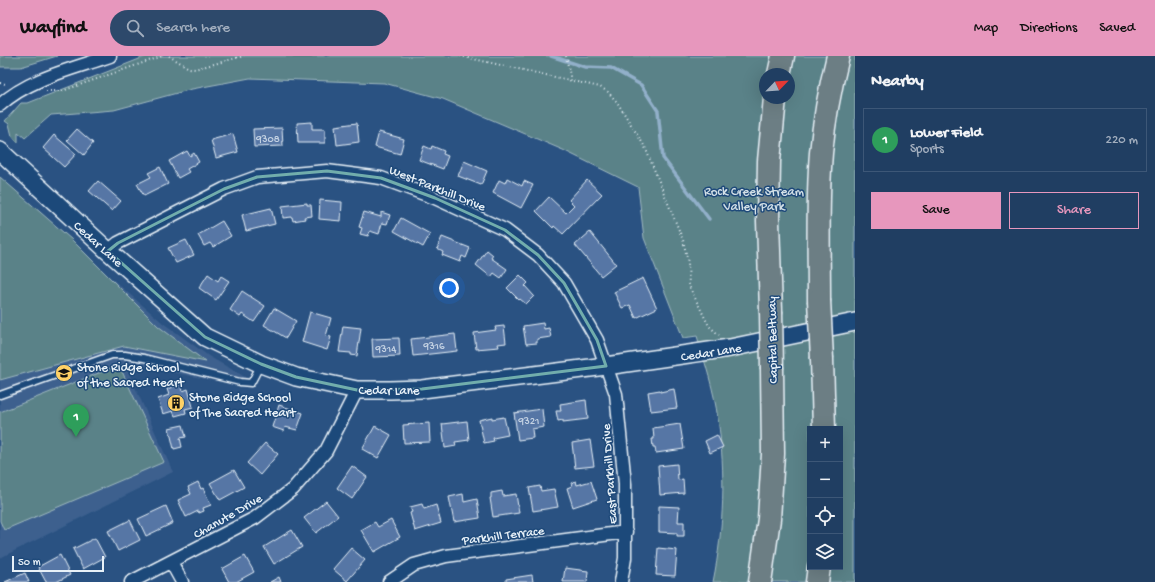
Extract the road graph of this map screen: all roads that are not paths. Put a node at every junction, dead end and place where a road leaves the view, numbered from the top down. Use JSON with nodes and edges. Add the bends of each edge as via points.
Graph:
{"nodes":[{"id":1,"x":110,"y":56,"type":"edge"},
{"id":2,"x":783,"y":56,"type":"edge"},
{"id":3,"x":838,"y":56,"type":"edge"},
{"id":4,"x":780,"y":68,"type":"edge"},
{"id":5,"x":774,"y":104,"type":"edge"},
{"id":6,"x":0,"y":105,"type":"edge"},
{"id":7,"x":0,"y":151,"type":"edge"},
{"id":8,"x":108,"y":251,"type":"junction"},
{"id":9,"x":855,"y":322,"type":"edge"},
{"id":10,"x":261,"y":364,"type":"junction"},
{"id":11,"x":606,"y":366,"type":"junction"},
{"id":12,"x":358,"y":390,"type":"junction"},
{"id":13,"x":0,"y":395,"type":"edge"},
{"id":14,"x":824,"y":426,"type":"edge"},
{"id":15,"x":626,"y":532,"type":"junction"},
{"id":16,"x":171,"y":562,"type":"junction"},
{"id":17,"x":819,"y":570,"type":"edge"},
{"id":18,"x":131,"y":582,"type":"edge"},
{"id":19,"x":182,"y":582,"type":"edge"},
{"id":20,"x":389,"y":582,"type":"edge"},
{"id":21,"x":621,"y":582,"type":"edge"},
{"id":22,"x":760,"y":582,"type":"edge"},
{"id":23,"x":817,"y":582,"type":"edge"}],
"edges":[{"from":1,"to":6,"type":"street","via":[[24,88]]},
{"from":2,"to":4,"type":"highway"},
{"from":3,"to":14,"type":"highway","bridge":true,"via":[[828,95],[821,153],[818,216]]},
{"from":5,"to":22,"type":"highway","name":"Capital Beltway","bridge":true,"via":[[769,161],[768,221],[773,454],[769,519]]},
{"from":7,"to":8,"type":"street","name":"Cedar Lane"},
{"from":8,"to":10,"type":"street","name":"Cedar Lane","via":[[205,337]]},
{"from":8,"to":11,"type":"street","name":"West Parkhill Drive","via":[[118,243],[224,189],[257,177],[327,171],[381,178],[435,198],[505,230],[538,255],[564,283],[597,340]]},
{"from":9,"to":11,"type":"street","name":"Cedar Lane","via":[[730,348]]},
{"from":10,"to":12,"type":"street","name":"Cedar Lane","via":[[296,377]]},
{"from":10,"to":13,"type":"lane","via":[[251,383],[144,358],[112,355]]},
{"from":11,"to":12,"type":"street","name":"Cedar Lane","via":[[422,389]]},
{"from":11,"to":15,"type":"street","name":"East Parkhill Drive","via":[[616,394],[625,484]]},
{"from":12,"to":16,"type":"street","name":"Chanute Drive","via":[[326,451],[293,489],[255,518]]},
{"from":15,"to":20,"type":"street","name":"Parkhill Terrace","via":[[446,556],[414,565]]},
{"from":15,"to":21,"type":"street","name":"East Parkhill Drive"},
{"from":16,"to":18,"type":"street","name":"Chanute Drive"},
{"from":16,"to":19,"type":"street"},
{"from":17,"to":23,"type":"highway"}]}
